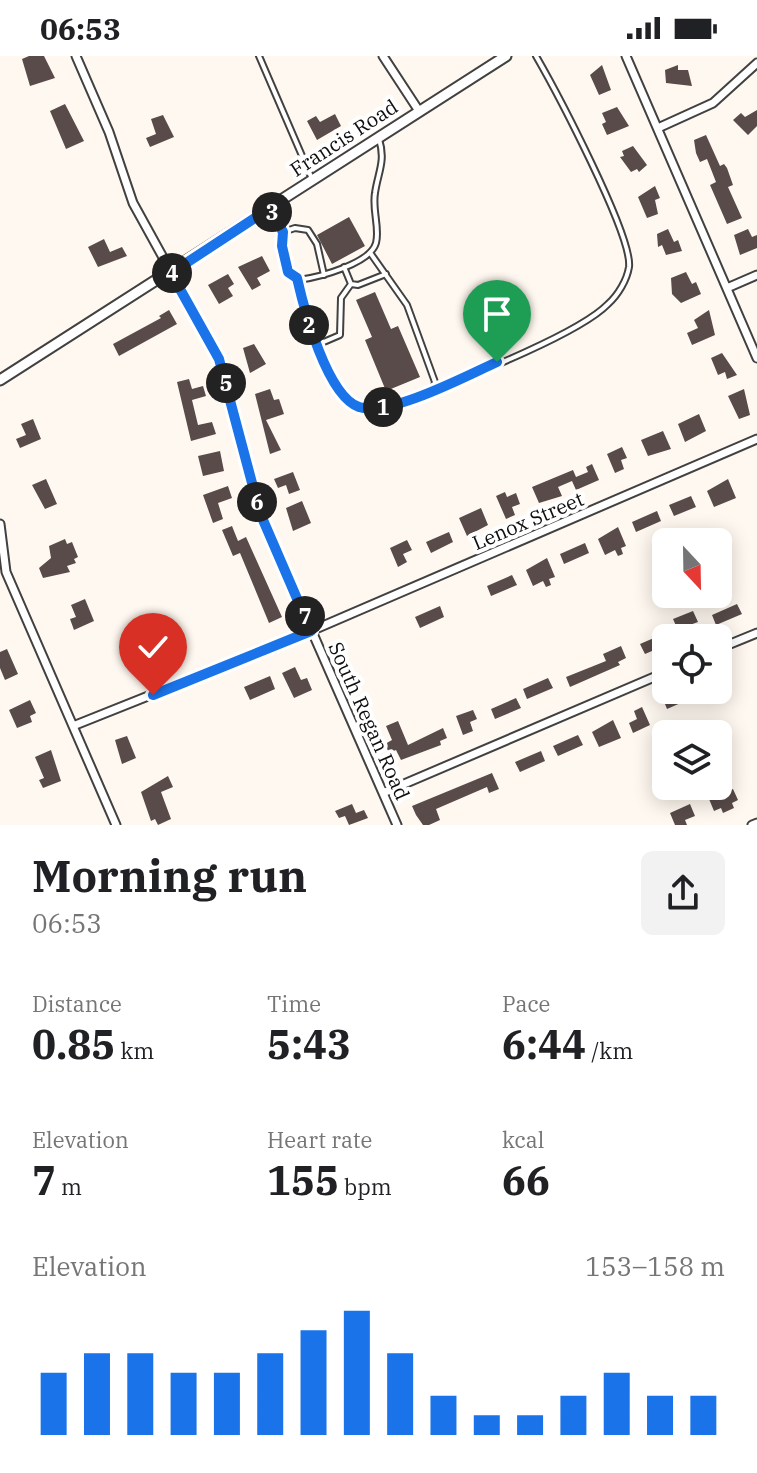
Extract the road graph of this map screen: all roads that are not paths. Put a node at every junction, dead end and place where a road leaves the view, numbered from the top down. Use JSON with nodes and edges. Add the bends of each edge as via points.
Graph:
{"nodes":[{"id":1,"x":76,"y":56,"type":"edge"},
{"id":2,"x":259,"y":56,"type":"edge"},
{"id":3,"x":383,"y":56,"type":"edge"},
{"id":4,"x":506,"y":56,"type":"edge"},
{"id":5,"x":536,"y":56,"type":"edge"},
{"id":6,"x":626,"y":56,"type":"edge"},
{"id":7,"x":757,"y":63,"type":"edge"},
{"id":8,"x":419,"y":111,"type":"junction"},
{"id":9,"x":658,"y":128,"type":"junction"},
{"id":10,"x":379,"y":136,"type":"junction"},
{"id":11,"x":312,"y":179,"type":"junction"},
{"id":12,"x":270,"y":208,"type":"junction"},
{"id":13,"x":283,"y":232,"type":"junction"},
{"id":14,"x":371,"y":254,"type":"junction"},
{"id":15,"x":344,"y":267,"type":"junction"},
{"id":16,"x":171,"y":273,"type":"junction"},
{"id":17,"x":386,"y":274,"type":"junction"},
{"id":18,"x":757,"y":275,"type":"edge"},
{"id":19,"x":324,"y":276,"type":"junction"},
{"id":20,"x":297,"y":278,"type":"junction"},
{"id":21,"x":351,"y":284,"type":"junction"},
{"id":22,"x":727,"y":288,"type":"junction"},
{"id":23,"x":318,"y":344,"type":"junction"},
{"id":24,"x":757,"y":358,"type":"edge"},
{"id":25,"x":0,"y":380,"type":"edge"},
{"id":26,"x":433,"y":389,"type":"junction"},
{"id":27,"x":757,"y":439,"type":"edge"},
{"id":28,"x":0,"y":524,"type":"edge"},
{"id":29,"x":311,"y":631,"type":"junction"},
{"id":30,"x":757,"y":633,"type":"edge"},
{"id":31,"x":732,"y":643,"type":"edge"},
{"id":32,"x":652,"y":678,"type":"edge"},
{"id":33,"x":73,"y":726,"type":"junction"},
{"id":34,"x":383,"y":793,"type":"junction"},
{"id":35,"x":116,"y":825,"type":"edge"},
{"id":36,"x":397,"y":825,"type":"edge"}],
"edges":[{"from":1,"to":16,"type":"street","name":"South Regan Road","via":[[133,203]]},
{"from":2,"to":11,"type":"lane"},
{"from":3,"to":8,"type":"street"},
{"from":4,"to":8,"type":"street","name":"Francis Road"},
{"from":5,"to":26,"type":"lane","via":[[583,145],[621,233],[629,267],[608,305],[584,322]]},
{"from":6,"to":9,"type":"street"},
{"from":7,"to":9,"type":"street","via":[[713,103]]},
{"from":8,"to":10,"type":"street","name":"Francis Road"},
{"from":9,"to":22,"type":"street"},
{"from":10,"to":11,"type":"street","name":"Francis Road"},
{"from":10,"to":14,"type":"lane","via":[[385,156],[375,191],[377,242]]},
{"from":11,"to":12,"type":"street","name":"Francis Road"},
{"from":12,"to":13,"type":"lane"},
{"from":12,"to":16,"type":"street","name":"Francis Road"},
{"from":13,"to":19,"type":"lane","via":[[308,230]]},
{"from":13,"to":20,"type":"lane","via":[[288,272]]},
{"from":14,"to":15,"type":"lane"},
{"from":14,"to":17,"type":"lane"},
{"from":15,"to":19,"type":"lane"},
{"from":15,"to":21,"type":"lane"},
{"from":16,"to":25,"type":"street","name":"Francis Road"},
{"from":16,"to":29,"type":"street","name":"South Regan Road","via":[[219,359],[260,513]]},
{"from":17,"to":21,"type":"lane"},
{"from":17,"to":26,"type":"lane","via":[[407,305]]},
{"from":18,"to":22,"type":"street"},
{"from":19,"to":20,"type":"lane"},
{"from":20,"to":23,"type":"lane"},
{"from":21,"to":23,"type":"lane","via":[[341,298],[340,335]]},
{"from":22,"to":24,"type":"street"},
{"from":23,"to":26,"type":"lane","via":[[344,398],[360,408],[389,407]]},
{"from":27,"to":29,"type":"street","name":"Lenox Street"},
{"from":28,"to":33,"type":"street","via":[[6,572]]},
{"from":29,"to":33,"type":"street","name":"Lenox Street"},
{"from":29,"to":34,"type":"street","name":"South Regan Road"},
{"from":30,"to":31,"type":"street"},
{"from":32,"to":34,"type":"street"},
{"from":33,"to":35,"type":"street"},
{"from":34,"to":36,"type":"street","name":"South Regan Road"}]}
